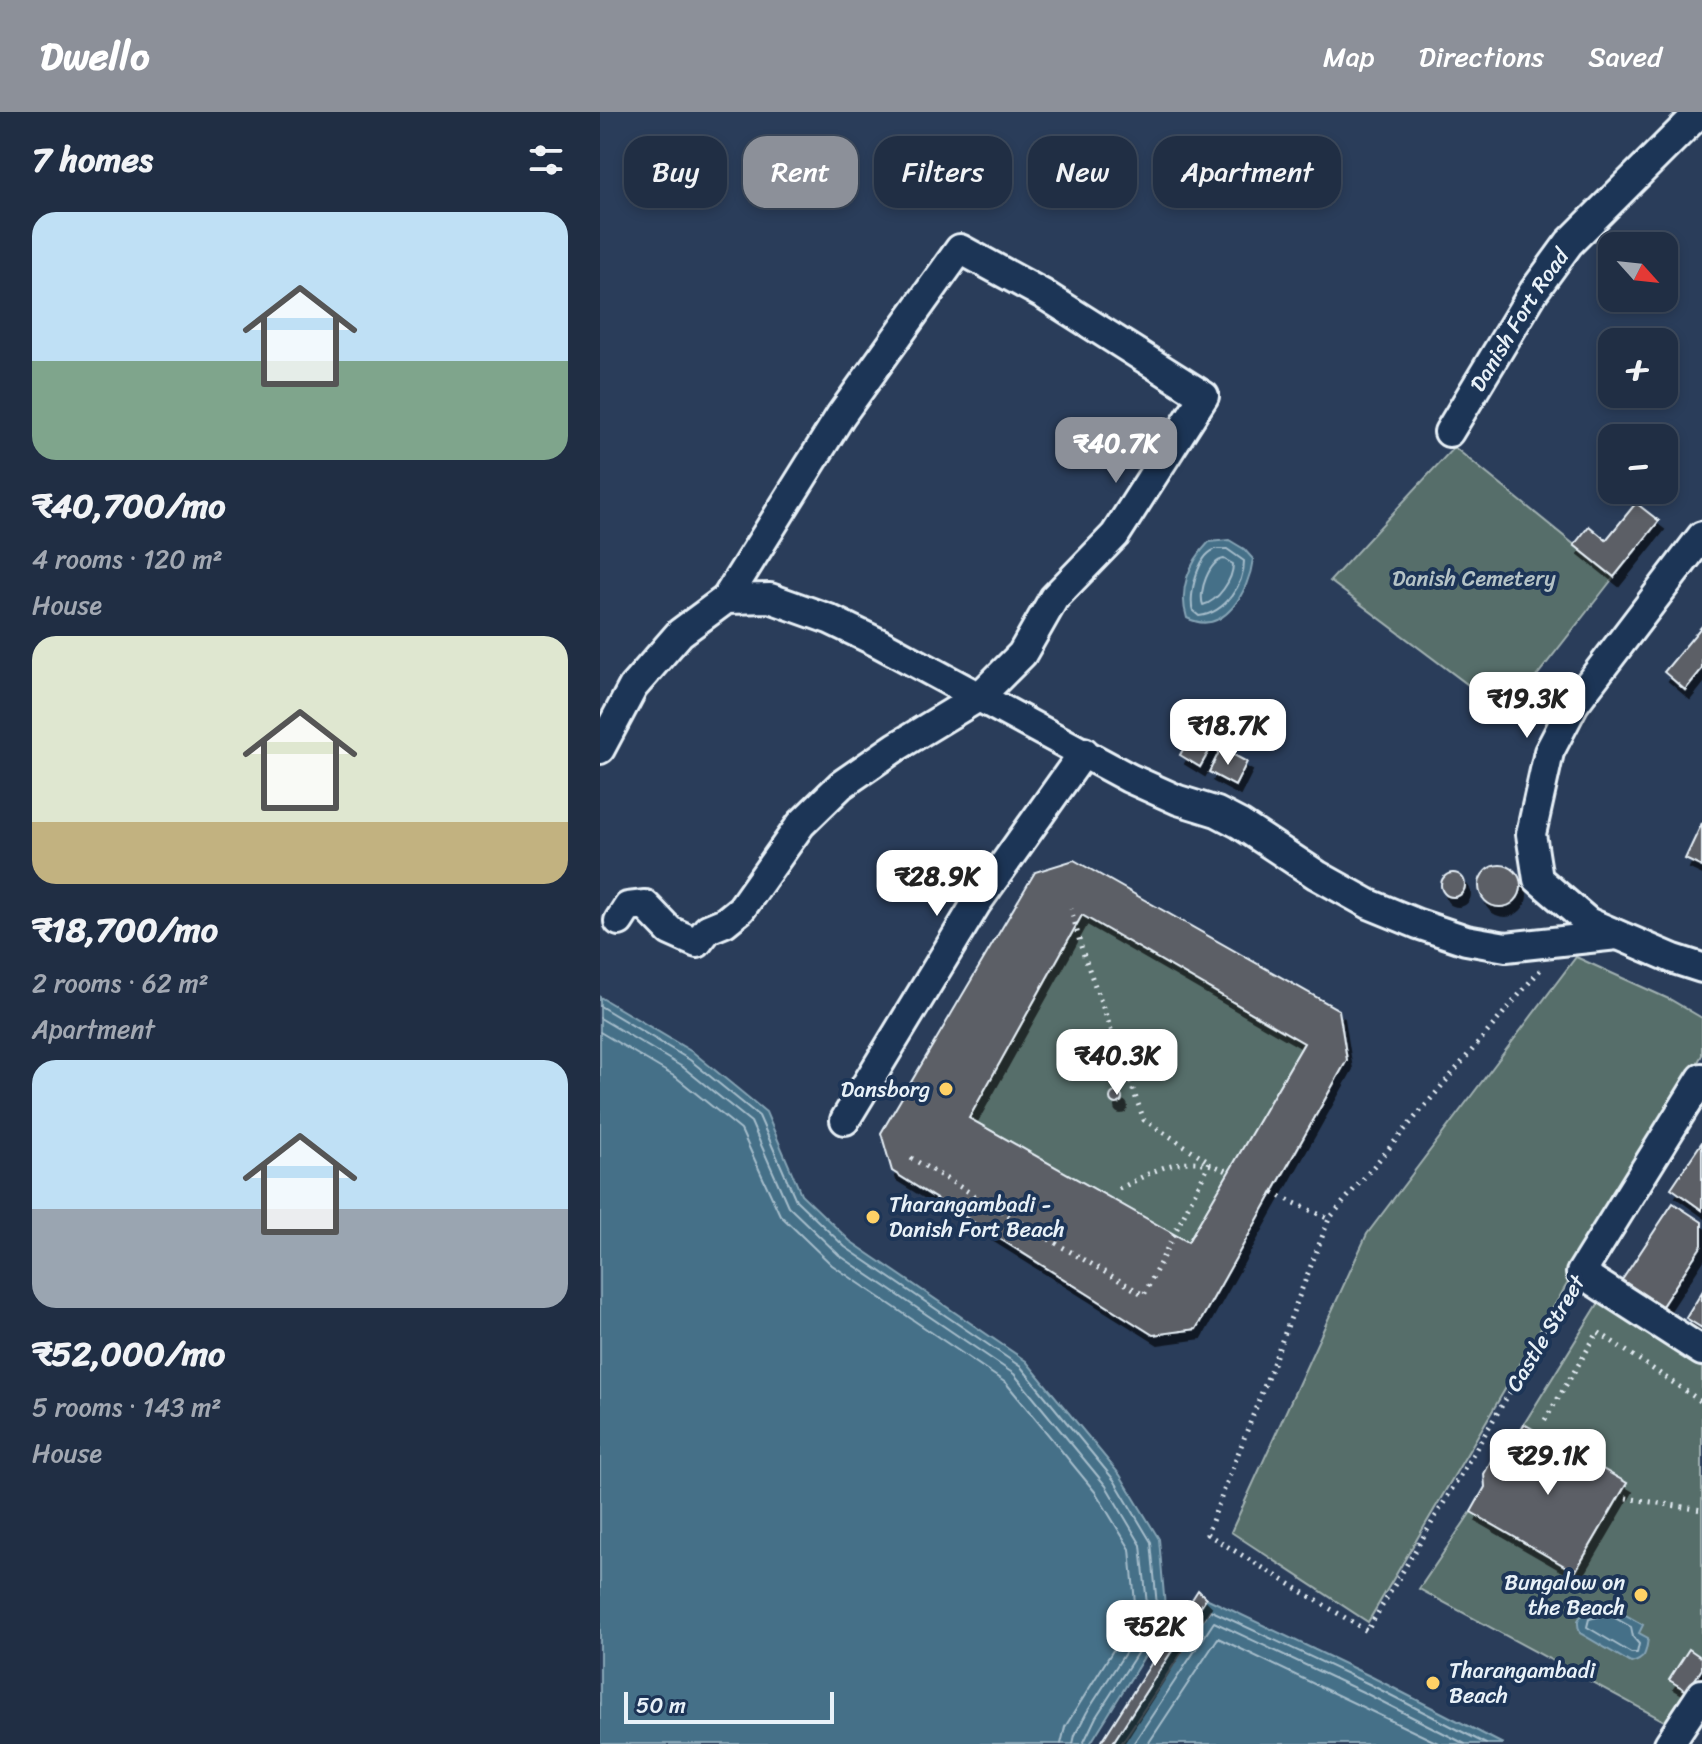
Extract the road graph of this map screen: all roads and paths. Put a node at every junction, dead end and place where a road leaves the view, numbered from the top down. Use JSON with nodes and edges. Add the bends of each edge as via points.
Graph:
{"nodes":[{"id":1,"x":1700,"y":112,"type":"edge"},
{"id":2,"x":1449,"y":432,"type":"dead end"},
{"id":3,"x":1702,"y":536,"type":"edge"},
{"id":4,"x":726,"y":599,"type":"junction"},
{"id":5,"x":980,"y":696,"type":"junction"},
{"id":6,"x":600,"y":749,"type":"edge"},
{"id":7,"x":1084,"y":752,"type":"junction"},
{"id":8,"x":1071,"y":909,"type":"dead end"},
{"id":9,"x":619,"y":921,"type":"dead end"},
{"id":10,"x":1617,"y":935,"type":"junction"},
{"id":11,"x":1564,"y":942,"type":"junction"},
{"id":12,"x":1702,"y":968,"type":"edge"},
{"id":13,"x":1702,"y":1078,"type":"edge"},
{"id":14,"x":845,"y":1120,"type":"dead end"},
{"id":15,"x":911,"y":1158,"type":"dead end"},
{"id":16,"x":1210,"y":1162,"type":"junction"},
{"id":17,"x":1227,"y":1171,"type":"dead end"},
{"id":18,"x":1119,"y":1189,"type":"dead end"},
{"id":19,"x":1273,"y":1193,"type":"dead end"},
{"id":20,"x":1329,"y":1219,"type":"junction"},
{"id":21,"x":1581,"y":1273,"type":"junction"},
{"id":22,"x":1702,"y":1351,"type":"edge"},
{"id":23,"x":1702,"y":1402,"type":"edge"},
{"id":24,"x":1545,"y":1420,"type":"dead end"},
{"id":25,"x":1626,"y":1498,"type":"dead end"},
{"id":26,"x":1702,"y":1510,"type":"edge"},
{"id":27,"x":1702,"y":1694,"type":"edge"},
{"id":28,"x":1669,"y":1744,"type":"edge"}],
"edges":[{"from":1,"to":2,"type":"street","name":"Danish Fort Road","via":[[1569,243]]},
{"from":3,"to":10,"type":"street","via":[[1574,704],[1549,752],[1531,834],[1538,879],[1588,922]]},
{"from":4,"to":5,"type":"street","via":[[770,598],[829,619]]},
{"from":4,"to":5,"type":"street","via":[[841,415],[960,249],[1043,294],[1204,396],[1115,535],[1054,598],[1022,654]]},
{"from":4,"to":6,"type":"street","via":[[680,633],[633,687]]},
{"from":5,"to":7,"type":"street"},
{"from":5,"to":9,"type":"street","via":[[841,785],[801,824],[741,909],[708,929],[697,943],[670,931],[645,905],[628,907]]},
{"from":7,"to":11,"type":"street","via":[[1129,778],[1229,818],[1356,896],[1418,924],[1506,947]]},
{"from":7,"to":14,"type":"street","via":[[976,904]]},
{"from":8,"to":16,"type":"path","via":[[1144,1120]]},
{"from":10,"to":11,"type":"street"},
{"from":10,"to":12,"type":"street"},
{"from":11,"to":20,"type":"path"},
{"from":13,"to":21,"type":"street","name":"Castle Street"},
{"from":15,"to":16,"type":"path","via":[[1144,1295]]},
{"from":16,"to":17,"type":"path"},
{"from":16,"to":18,"type":"path","via":[[1166,1164]]},
{"from":19,"to":20,"type":"path"},
{"from":20,"to":21,"type":"path","name":"Castle Street","via":[[1207,1534],[1367,1631]]},
{"from":21,"to":22,"type":"street"},
{"from":23,"to":24,"type":"path","via":[[1598,1332]]},
{"from":25,"to":26,"type":"path"},
{"from":27,"to":28,"type":"street"}]}
